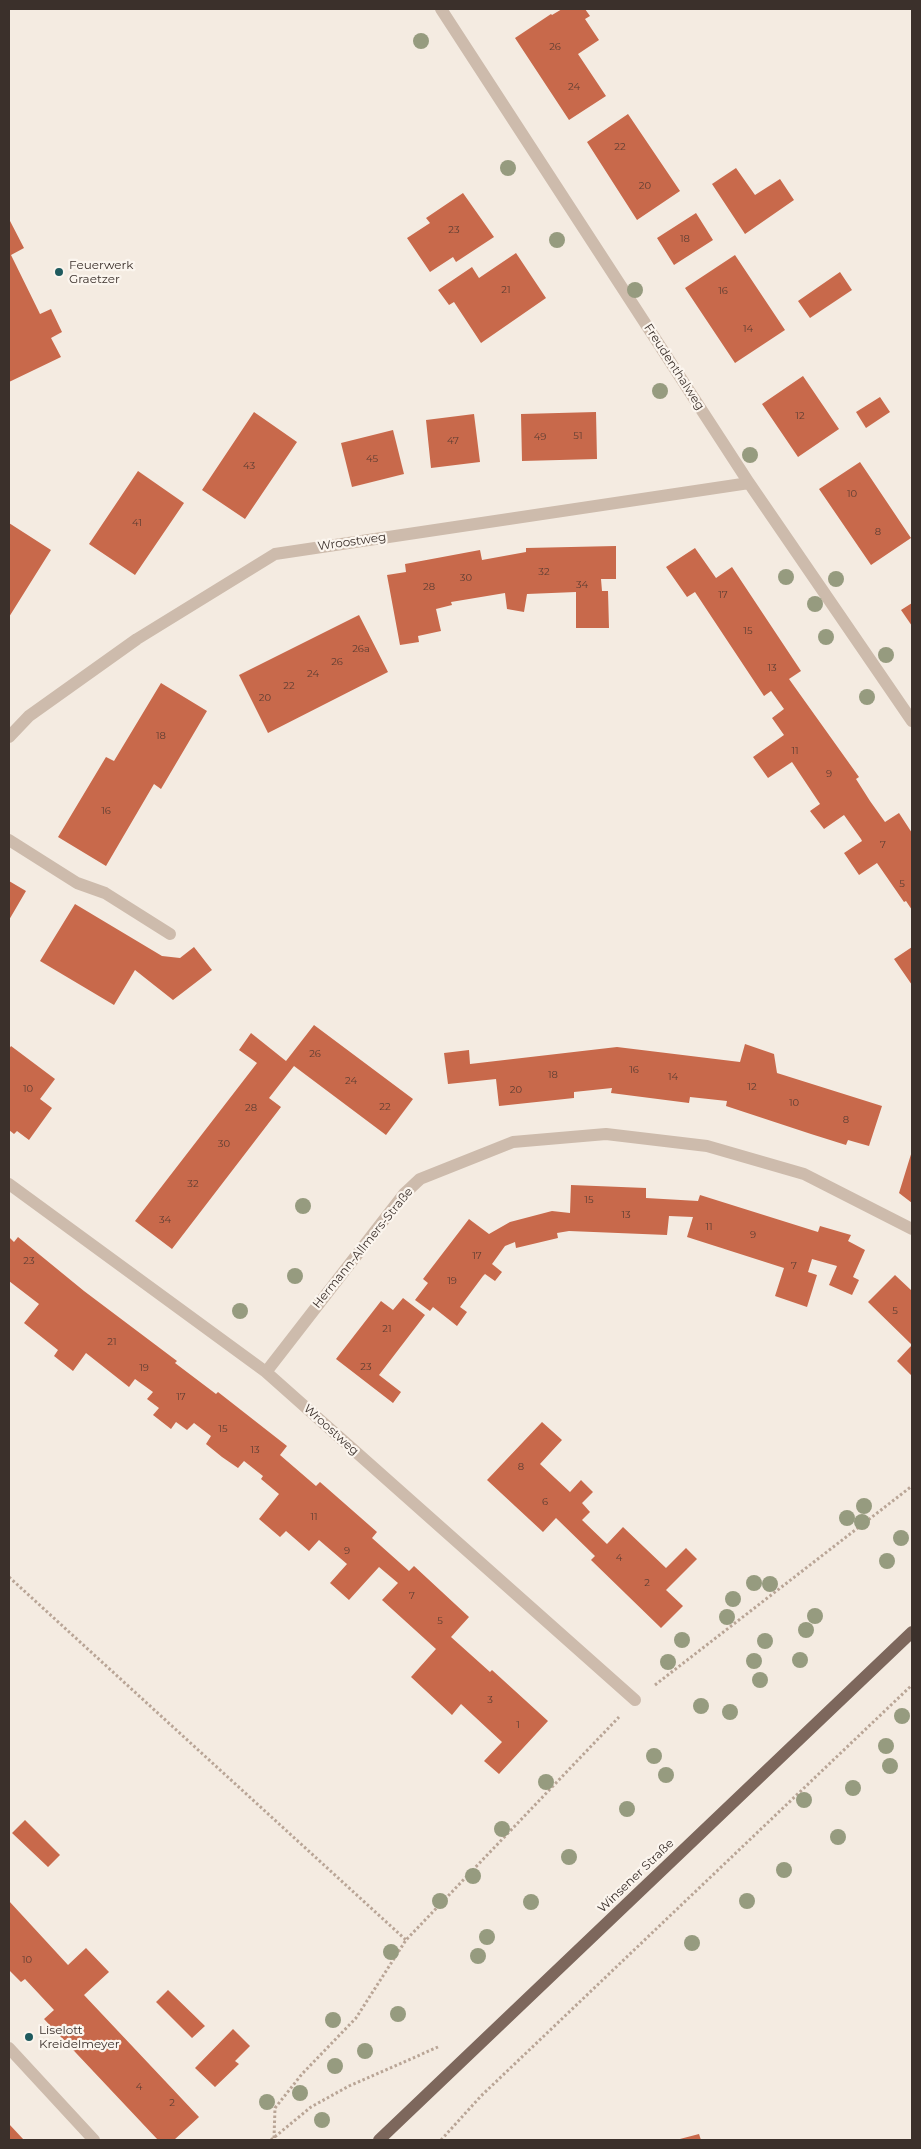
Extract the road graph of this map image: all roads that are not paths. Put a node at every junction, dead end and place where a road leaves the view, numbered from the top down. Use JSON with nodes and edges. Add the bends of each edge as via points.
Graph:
{"nodes":[{"id":1,"x":441,"y":9,"type":"edge"},
{"id":2,"x":749,"y":483,"type":"junction"},
{"id":3,"x":912,"y":721,"type":"edge"},
{"id":4,"x":9,"y":737,"type":"edge"},
{"id":5,"x":9,"y":840,"type":"edge"},
{"id":6,"x":170,"y":934,"type":"dead end"},
{"id":7,"x":9,"y":1184,"type":"edge"},
{"id":8,"x":912,"y":1229,"type":"edge"},
{"id":9,"x":266,"y":1372,"type":"junction"},
{"id":10,"x":912,"y":1632,"type":"edge"},
{"id":11,"x":635,"y":1700,"type":"road end"},
{"id":12,"x":9,"y":2048,"type":"edge"},
{"id":13,"x":94,"y":2140,"type":"edge"},
{"id":14,"x":379,"y":2140,"type":"edge"}],
"edges":[{"from":1,"to":2,"type":"street","name":"Freudenthalweg"},
{"from":2,"to":3,"type":"street","name":"Freudenthalweg"},
{"from":2,"to":4,"type":"street","name":"Wroostweg","via":[[275,554],[137,639],[29,716]]},
{"from":5,"to":6,"type":"street","via":[[77,883],[106,893]]},
{"from":7,"to":9,"type":"street","name":"Wroostweg"},
{"from":8,"to":9,"type":"street","name":"Hermann-Allmers-Straße","via":[[804,1174],[708,1146],[606,1134],[513,1142],[420,1180],[404,1194]]},
{"from":9,"to":11,"type":"street","name":"Wroostweg"},
{"from":10,"to":14,"type":"main road","name":"Winsener Straße"},
{"from":12,"to":13,"type":"street"}]}
